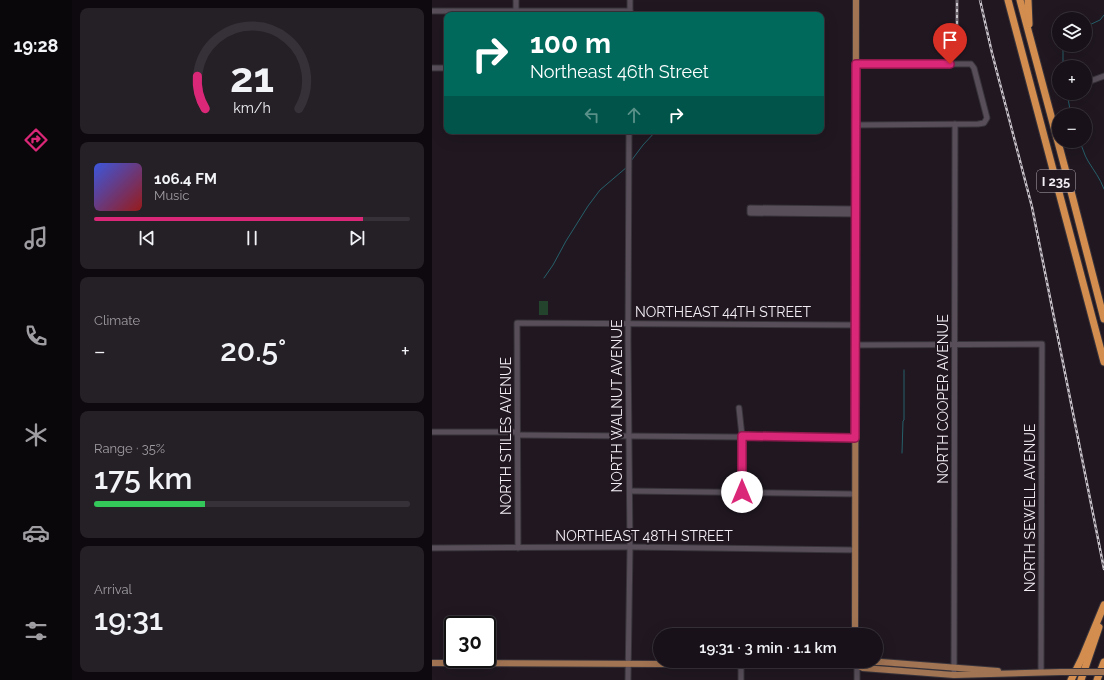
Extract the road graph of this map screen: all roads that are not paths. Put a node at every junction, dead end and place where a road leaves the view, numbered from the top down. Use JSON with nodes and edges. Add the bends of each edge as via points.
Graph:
{"nodes":[{"id":1,"x":516,"y":0,"type":"edge"},
{"id":2,"x":630,"y":0,"type":"edge"},
{"id":3,"x":856,"y":0,"type":"edge"},
{"id":4,"x":1008,"y":0,"type":"edge"},
{"id":5,"x":1020,"y":0,"type":"edge"},
{"id":6,"x":1028,"y":0,"type":"edge"},
{"id":7,"x":432,"y":11,"type":"edge"},
{"id":8,"x":460,"y":12,"type":"edge"},
{"id":9,"x":516,"y":12,"type":"edge"},
{"id":10,"x":630,"y":12,"type":"edge"},
{"id":11,"x":1029,"y":39,"type":"junction"},
{"id":12,"x":856,"y":64,"type":"junction"},
{"id":13,"x":432,"y":68,"type":"edge"},
{"id":14,"x":444,"y":68,"type":"edge"},
{"id":15,"x":1104,"y":76,"type":"edge"},
{"id":16,"x":1092,"y":80,"type":"edge"},
{"id":17,"x":955,"y":124,"type":"junction"},
{"id":18,"x":856,"y":125,"type":"junction"},
{"id":19,"x":629,"y":134,"type":"edge"},
{"id":20,"x":856,"y":211,"type":"junction"},
{"id":21,"x":1104,"y":319,"type":"edge"},
{"id":22,"x":518,"y":323,"type":"joint"},
{"id":23,"x":628,"y":323,"type":"junction"},
{"id":24,"x":856,"y":325,"type":"junction"},
{"id":25,"x":856,"y":345,"type":"junction"},
{"id":26,"x":955,"y":345,"type":"junction"},
{"id":27,"x":1104,"y":362,"type":"edge"},
{"id":28,"x":739,"y":408,"type":"dead end"},
{"id":29,"x":432,"y":432,"type":"edge"},
{"id":30,"x":517,"y":434,"type":"junction"},
{"id":31,"x":629,"y":436,"type":"junction"},
{"id":32,"x":742,"y":436,"type":"junction"},
{"id":33,"x":855,"y":438,"type":"junction"},
{"id":34,"x":630,"y":491,"type":"junction"},
{"id":35,"x":742,"y":492,"type":"junction"},
{"id":36,"x":855,"y":494,"type":"junction"},
{"id":37,"x":630,"y":547,"type":"junction"},
{"id":38,"x":432,"y":548,"type":"edge"},
{"id":39,"x":518,"y":548,"type":"junction"},
{"id":40,"x":855,"y":550,"type":"junction"},
{"id":41,"x":1104,"y":605,"type":"edge"},
{"id":42,"x":1104,"y":609,"type":"edge"},
{"id":43,"x":855,"y":628,"type":"edge"},
{"id":44,"x":1104,"y":662,"type":"edge"},
{"id":45,"x":432,"y":663,"type":"edge"},
{"id":46,"x":628,"y":664,"type":"junction"},
{"id":47,"x":653,"y":664,"type":"edge"},
{"id":48,"x":741,"y":668,"type":"edge"},
{"id":49,"x":857,"y":668,"type":"edge"},
{"id":50,"x":863,"y":668,"type":"edge"},
{"id":51,"x":954,"y":671,"type":"junction"},
{"id":52,"x":1041,"y":672,"type":"junction"},
{"id":53,"x":1104,"y":672,"type":"edge"},
{"id":54,"x":628,"y":680,"type":"edge"},
{"id":55,"x":741,"y":680,"type":"edge"},
{"id":56,"x":857,"y":680,"type":"edge"},
{"id":57,"x":1071,"y":680,"type":"edge"},
{"id":58,"x":1081,"y":680,"type":"edge"},
{"id":59,"x":1097,"y":680,"type":"edge"}],
"edges":[{"from":1,"to":9,"type":"street"},
{"from":2,"to":10,"type":"street"},
{"from":3,"to":12,"type":"main road"},
{"from":4,"to":27,"type":"highway","number":"I 235"},
{"from":5,"to":11,"type":"highway","number":"I 235"},
{"from":6,"to":11,"type":"highway"},
{"from":7,"to":8,"type":"street"},
{"from":11,"to":21,"type":"highway","number":"I 235"},
{"from":12,"to":17,"type":"street","via":[[972,65],[987,118],[981,124]]},
{"from":12,"to":18,"type":"main road"},
{"from":13,"to":14,"type":"street"},
{"from":15,"to":16,"type":"street"},
{"from":17,"to":18,"type":"street"},
{"from":17,"to":26,"type":"street","name":"NORTH COOPER AVENUE"},
{"from":18,"to":20,"type":"main road"},
{"from":19,"to":23,"type":"street","name":"NORTH WALNUT AVENUE"},
{"from":20,"to":20,"type":"street","via":[[750,208],[750,213]]},
{"from":20,"to":24,"type":"main road"},
{"from":22,"to":23,"type":"street","name":"NORTHEAST 44TH STREET"},
{"from":22,"to":30,"type":"street","name":"NORTH STILES AVENUE"},
{"from":23,"to":24,"type":"street","name":"NORTHEAST 44TH STREET"},
{"from":23,"to":31,"type":"street","name":"NORTH WALNUT AVENUE"},
{"from":24,"to":25,"type":"main road"},
{"from":25,"to":26,"type":"street"},
{"from":25,"to":33,"type":"main road"},
{"from":26,"to":51,"type":"street","name":"NORTH COOPER AVENUE"},
{"from":26,"to":52,"type":"street","name":"NORTH SEWELL AVENUE","via":[[1042,344]]},
{"from":28,"to":32,"type":"street"},
{"from":29,"to":30,"type":"street"},
{"from":30,"to":31,"type":"street"},
{"from":30,"to":39,"type":"street","name":"NORTH STILES AVENUE"},
{"from":31,"to":32,"type":"street"},
{"from":31,"to":34,"type":"street","name":"NORTH WALNUT AVENUE"},
{"from":32,"to":33,"type":"street"},
{"from":32,"to":35,"type":"street"},
{"from":33,"to":36,"type":"main road"},
{"from":34,"to":35,"type":"street"},
{"from":34,"to":37,"type":"street","name":"NORTH WALNUT AVENUE"},
{"from":35,"to":36,"type":"street"},
{"from":36,"to":40,"type":"main road"},
{"from":37,"to":39,"type":"street","name":"NORTHEAST 48TH STREET"},
{"from":37,"to":40,"type":"street","name":"NORTHEAST 48TH STREET"},
{"from":37,"to":46,"type":"street","name":"NORTH WALNUT AVENUE"},
{"from":38,"to":39,"type":"street","name":"NORTHEAST 48TH STREET"},
{"from":40,"to":43,"type":"main road"},
{"from":41,"to":57,"type":"highway"},
{"from":42,"to":58,"type":"highway"},
{"from":44,"to":59,"type":"highway"},
{"from":45,"to":46,"type":"main road"},
{"from":46,"to":47,"type":"main road"},
{"from":46,"to":54,"type":"street","name":"NORTH WALNUT AVENUE"},
{"from":48,"to":55,"type":"street"},
{"from":49,"to":56,"type":"street"},
{"from":50,"to":51,"type":"main road"},
{"from":51,"to":52,"type":"main road","via":[[989,675],[1005,672]]},
{"from":52,"to":53,"type":"main road","bridge":true}]}
